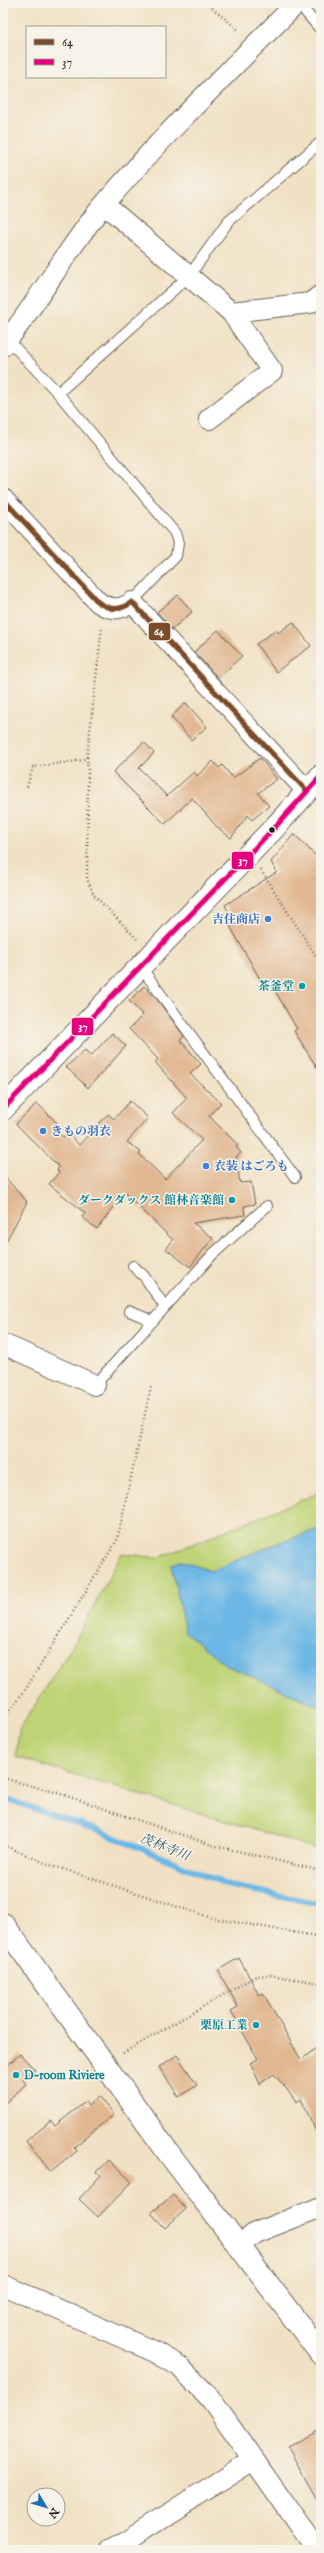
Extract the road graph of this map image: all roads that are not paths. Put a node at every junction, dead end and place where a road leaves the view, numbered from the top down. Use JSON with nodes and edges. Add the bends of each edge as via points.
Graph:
{"nodes":[{"id":1,"x":298,"y":3,"type":"edge"},
{"id":2,"x":321,"y":30,"type":"edge"},
{"id":3,"x":321,"y":142,"type":"edge"},
{"id":4,"x":104,"y":205,"type":"junction"},
{"id":5,"x":189,"y":276,"type":"junction"},
{"id":6,"x":321,"y":295,"type":"edge"},
{"id":7,"x":231,"y":312,"type":"junction"},
{"id":8,"x":5,"y":343,"type":"edge"},
{"id":9,"x":58,"y":393,"type":"junction"},
{"id":10,"x":209,"y":419,"type":"dead end"},
{"id":11,"x":3,"y":499,"type":"edge"},
{"id":12,"x":132,"y":602,"type":"junction"},
{"id":13,"x":314,"y":784,"type":"edge"},
{"id":14,"x":140,"y":966,"type":"junction"},
{"id":15,"x":3,"y":1109,"type":"edge"},
{"id":16,"x":295,"y":1177,"type":"dead end"},
{"id":17,"x":267,"y":1206,"type":"dead end"},
{"id":18,"x":133,"y":1266,"type":"dead end"},
{"id":19,"x":165,"y":1307,"type":"junction"},
{"id":20,"x":129,"y":1311,"type":"dead end"},
{"id":21,"x":153,"y":1321,"type":"junction"},
{"id":22,"x":3,"y":1344,"type":"edge"},
{"id":23,"x":95,"y":1385,"type":"joint"},
{"id":24,"x":3,"y":1924,"type":"edge"},
{"id":25,"x":321,"y":2206,"type":"edge"},
{"id":26,"x":239,"y":2246,"type":"junction"},
{"id":27,"x":3,"y":2285,"type":"edge"},
{"id":28,"x":320,"y":2351,"type":"edge"},
{"id":29,"x":253,"y":2460,"type":"junction"},
{"id":30,"x":111,"y":2550,"type":"edge"},
{"id":31,"x":317,"y":2550,"type":"edge"}],
"edges":[{"from":1,"to":2,"type":"lane"},
{"from":1,"to":4,"type":"street","via":[[162,140]]},
{"from":3,"to":5,"type":"lane","via":[[228,222]]},
{"from":4,"to":5,"type":"street"},
{"from":4,"to":8,"type":"street","via":[[62,259]]},
{"from":5,"to":7,"type":"street"},
{"from":5,"to":9,"type":"lane"},
{"from":6,"to":7,"type":"street","via":[[310,303]]},
{"from":7,"to":10,"type":"street","via":[[272,371]]},
{"from":8,"to":9,"type":"lane"},
{"from":9,"to":12,"type":"lane","via":[[175,533],[178,543],[176,556]]},
{"from":11,"to":12,"type":"street","via":[[98,602],[107,609],[125,608]]},
{"from":12,"to":13,"type":"street"},
{"from":13,"to":14,"type":"street"},
{"from":14,"to":15,"type":"street"},
{"from":14,"to":16,"type":"lane"},
{"from":17,"to":19,"type":"lane","via":[[213,1254]]},
{"from":18,"to":19,"type":"lane","via":[[144,1276]]},
{"from":19,"to":21,"type":"lane"},
{"from":20,"to":21,"type":"lane"},
{"from":21,"to":23,"type":"lane"},
{"from":22,"to":23,"type":"street"},
{"from":24,"to":26,"type":"street"},
{"from":25,"to":26,"type":"street","via":[[255,2233]]},
{"from":26,"to":28,"type":"street"},
{"from":27,"to":29,"type":"street","via":[[155,2352],[179,2366],[210,2398]]},
{"from":29,"to":30,"type":"street"},
{"from":29,"to":31,"type":"street"}]}
